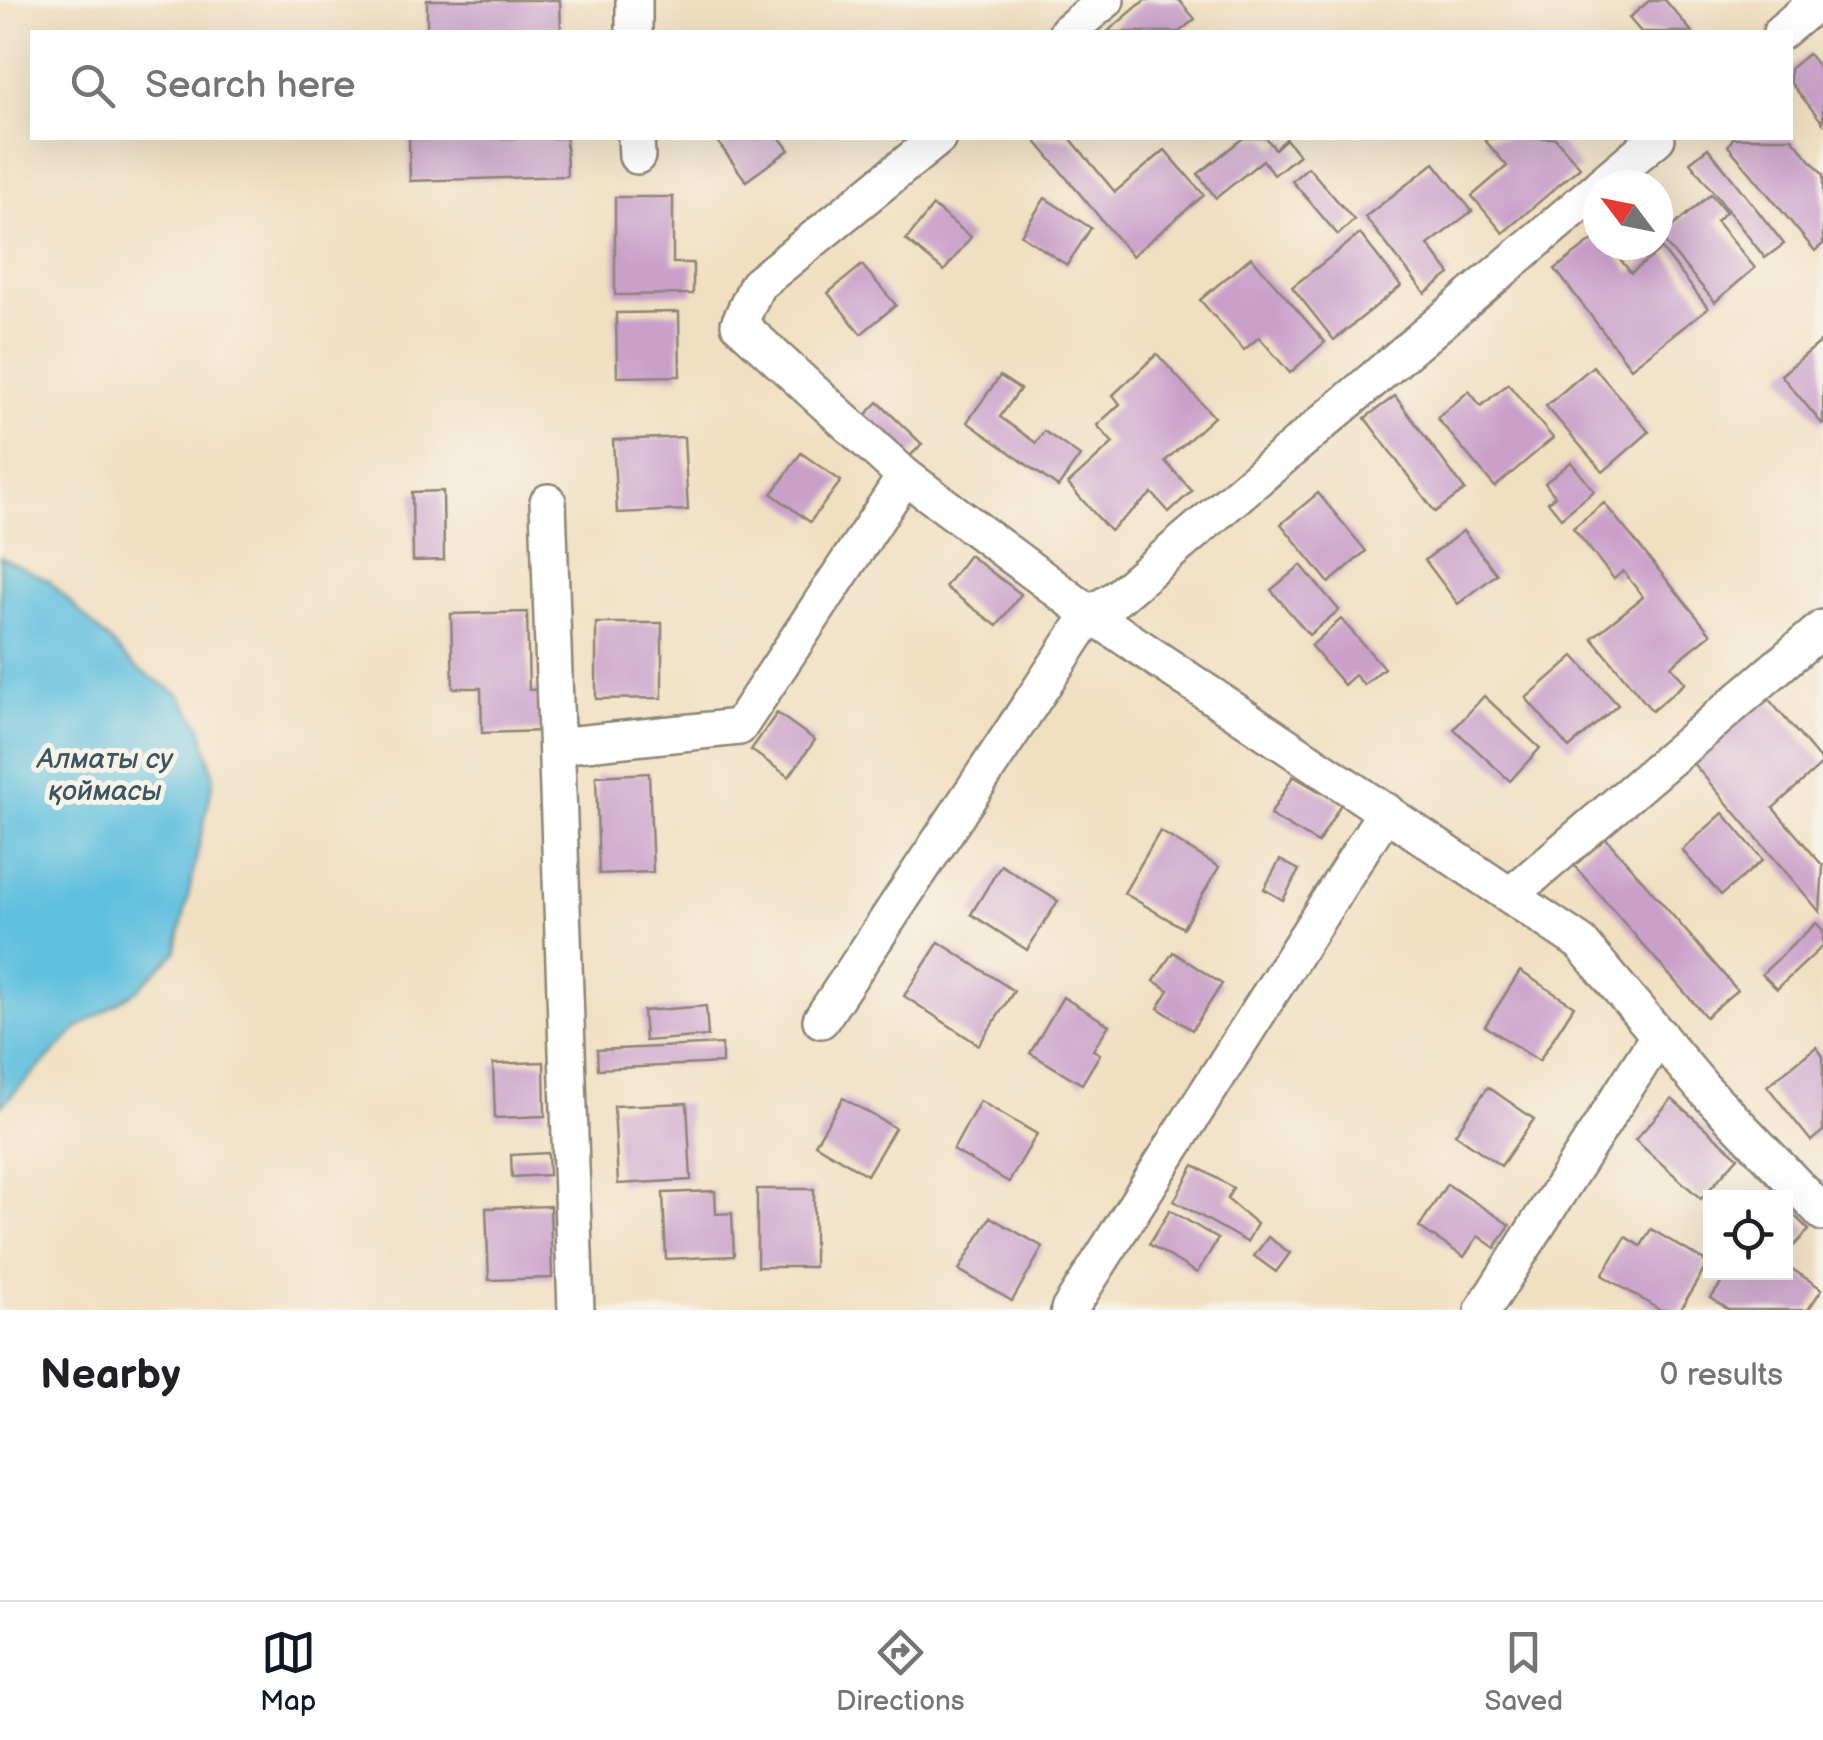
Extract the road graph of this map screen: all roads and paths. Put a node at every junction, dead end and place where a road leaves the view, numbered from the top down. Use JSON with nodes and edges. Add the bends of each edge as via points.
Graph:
{"nodes":[{"id":1,"x":634,"y":0,"type":"edge"},
{"id":2,"x":1106,"y":0,"type":"edge"},
{"id":3,"x":1819,"y":0,"type":"edge"},
{"id":4,"x":634,"y":30,"type":"edge"},
{"id":5,"x":1068,"y":30,"type":"edge"},
{"id":6,"x":1783,"y":30,"type":"edge"},
{"id":7,"x":936,"y":140,"type":"edge"},
{"id":8,"x":1655,"y":140,"type":"edge"},
{"id":9,"x":1619,"y":170,"type":"edge"},
{"id":10,"x":1583,"y":200,"type":"edge"},
{"id":11,"x":905,"y":476,"type":"junction"},
{"id":12,"x":548,"y":502,"type":"dead end"},
{"id":13,"x":1090,"y":614,"type":"junction"},
{"id":14,"x":1823,"y":628,"type":"edge"},
{"id":15,"x":557,"y":746,"type":"junction"},
{"id":16,"x":1386,"y":811,"type":"junction"},
{"id":17,"x":1512,"y":894,"type":"junction"},
{"id":18,"x":821,"y":1020,"type":"dead end"},
{"id":19,"x":1658,"y":1035,"type":"junction"},
{"id":20,"x":1823,"y":1212,"type":"edge"},
{"id":21,"x":576,"y":1310,"type":"edge"},
{"id":22,"x":1068,"y":1310,"type":"edge"},
{"id":23,"x":1483,"y":1310,"type":"edge"}],
"edges":[{"from":1,"to":4,"type":"street"},
{"from":2,"to":5,"type":"street"},
{"from":3,"to":6,"type":"street"},
{"from":7,"to":11,"type":"street","via":[[756,285],[739,324]]},
{"from":8,"to":9,"type":"street"},
{"from":10,"to":13,"type":"street"},
{"from":11,"to":13,"type":"street"},
{"from":11,"to":15,"type":"street","via":[[739,727]]},
{"from":12,"to":15,"type":"street"},
{"from":13,"to":16,"type":"street"},
{"from":13,"to":18,"type":"street"},
{"from":14,"to":17,"type":"street"},
{"from":15,"to":21,"type":"street"},
{"from":16,"to":17,"type":"street"},
{"from":16,"to":22,"type":"street"},
{"from":17,"to":19,"type":"street","via":[[1582,944]]},
{"from":19,"to":20,"type":"street"},
{"from":19,"to":23,"type":"street"}]}
